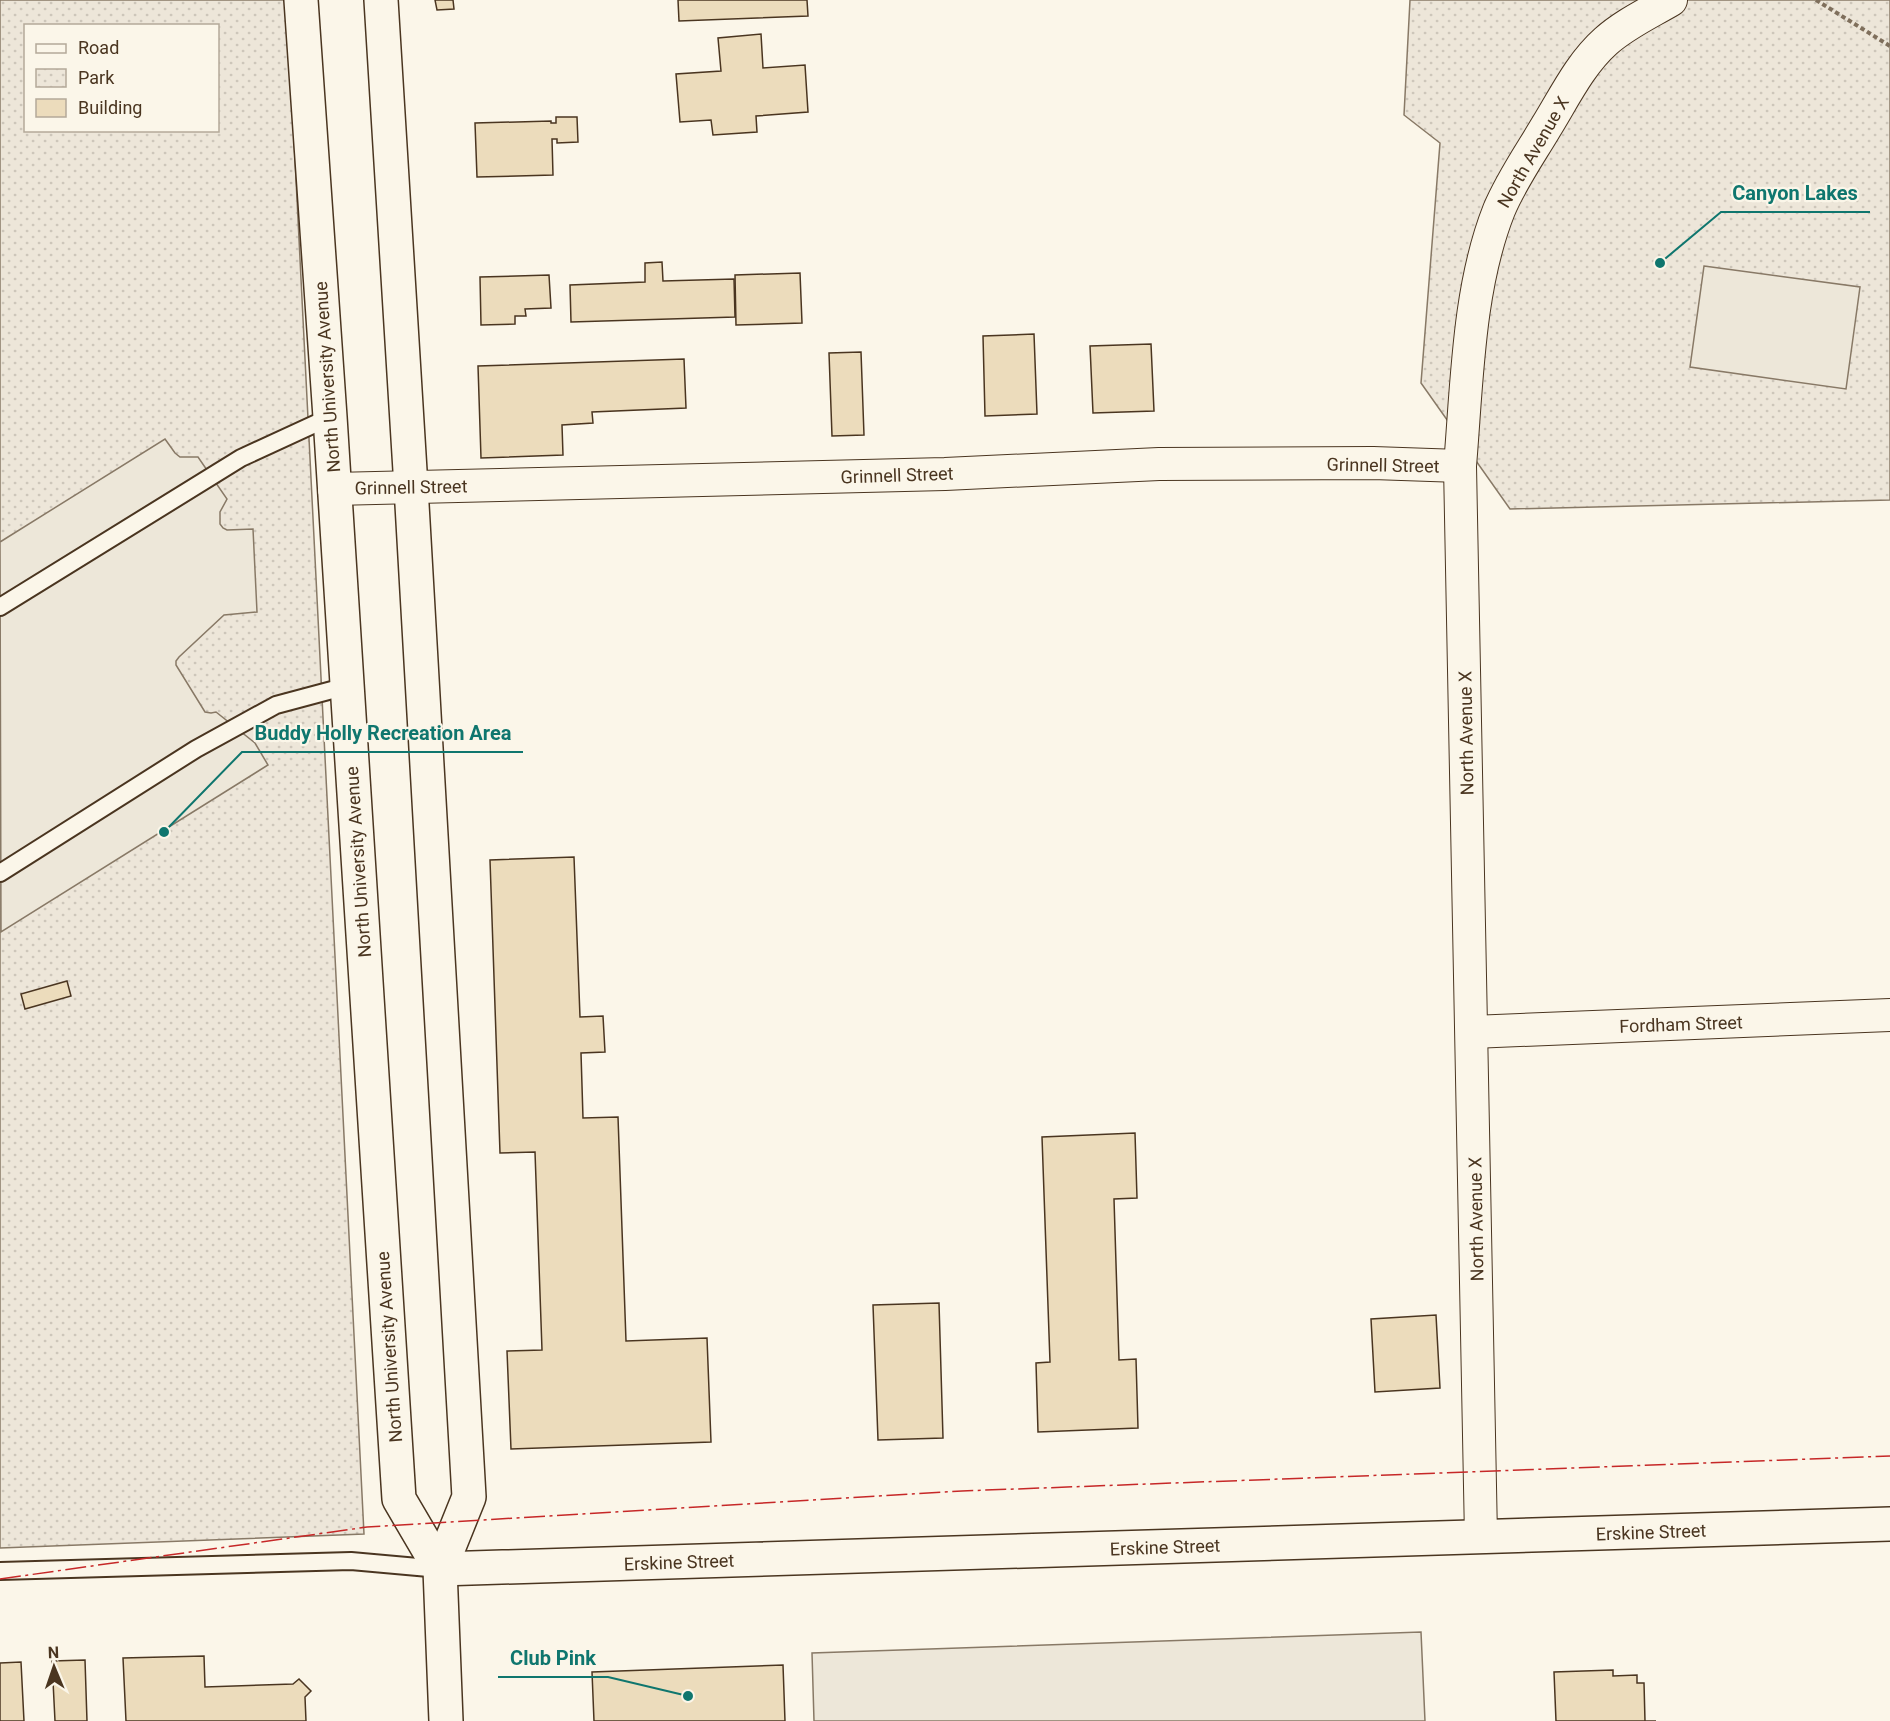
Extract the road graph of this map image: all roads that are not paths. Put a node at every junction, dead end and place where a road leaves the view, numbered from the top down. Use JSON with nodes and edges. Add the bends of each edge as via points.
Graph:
{"nodes":[{"id":1,"x":301,"y":0,"type":"edge"},
{"id":2,"x":381,"y":0,"type":"edge"},
{"id":3,"x":1671,"y":0,"type":"edge"},
{"id":4,"x":330,"y":417,"type":"junction"},
{"id":5,"x":1460,"y":466,"type":"junction"},
{"id":6,"x":411,"y":487,"type":"junction"},
{"id":7,"x":334,"y":489,"type":"junction"},
{"id":8,"x":0,"y":607,"type":"edge"},
{"id":9,"x":347,"y":686,"type":"junction"},
{"id":10,"x":0,"y":873,"type":"edge"},
{"id":11,"x":1890,"y":1015,"type":"edge"},
{"id":12,"x":1472,"y":1032,"type":"junction"},
{"id":13,"x":1890,"y":1524,"type":"edge"},
{"id":14,"x":1481,"y":1538,"type":"junction"},
{"id":15,"x":440,"y":1569,"type":"junction"},
{"id":16,"x":0,"y":1571,"type":"edge"},
{"id":17,"x":446,"y":1721,"type":"edge"}],
"edges":[{"from":1,"to":4,"type":"main road","name":"North University Avenue"},
{"from":2,"to":6,"type":"main road","name":"North University Avenue"},
{"from":3,"to":5,"type":"street","name":"North Avenue X","via":[[1626,26],[1585,63],[1500,209],[1489,239],[1474,317]]},
{"from":4,"to":7,"type":"main road","name":"North University Avenue"},
{"from":4,"to":8,"type":"lane","via":[[241,458]]},
{"from":5,"to":6,"type":"street","name":"Grinnell Street","via":[[1159,464],[945,474]]},
{"from":5,"to":12,"type":"street","name":"North Avenue X"},
{"from":6,"to":7,"type":"street","name":"Grinnell Street"},
{"from":6,"to":15,"type":"main road","name":"North University Avenue","via":[[469,1497]]},
{"from":7,"to":9,"type":"main road","name":"North University Avenue"},
{"from":9,"to":10,"type":"lane","via":[[276,705],[196,749]]},
{"from":9,"to":15,"type":"main road","name":"North University Avenue","via":[[399,1499]]},
{"from":11,"to":12,"type":"street","name":"Fordham Street"},
{"from":12,"to":14,"type":"street","name":"North Avenue X"},
{"from":13,"to":14,"type":"main road","name":"Erskine Street"},
{"from":14,"to":15,"type":"main road","name":"Erskine Street"},
{"from":15,"to":16,"type":"lane","via":[[351,1561]]},
{"from":15,"to":17,"type":"main road","name":"North University Avenue"}]}
